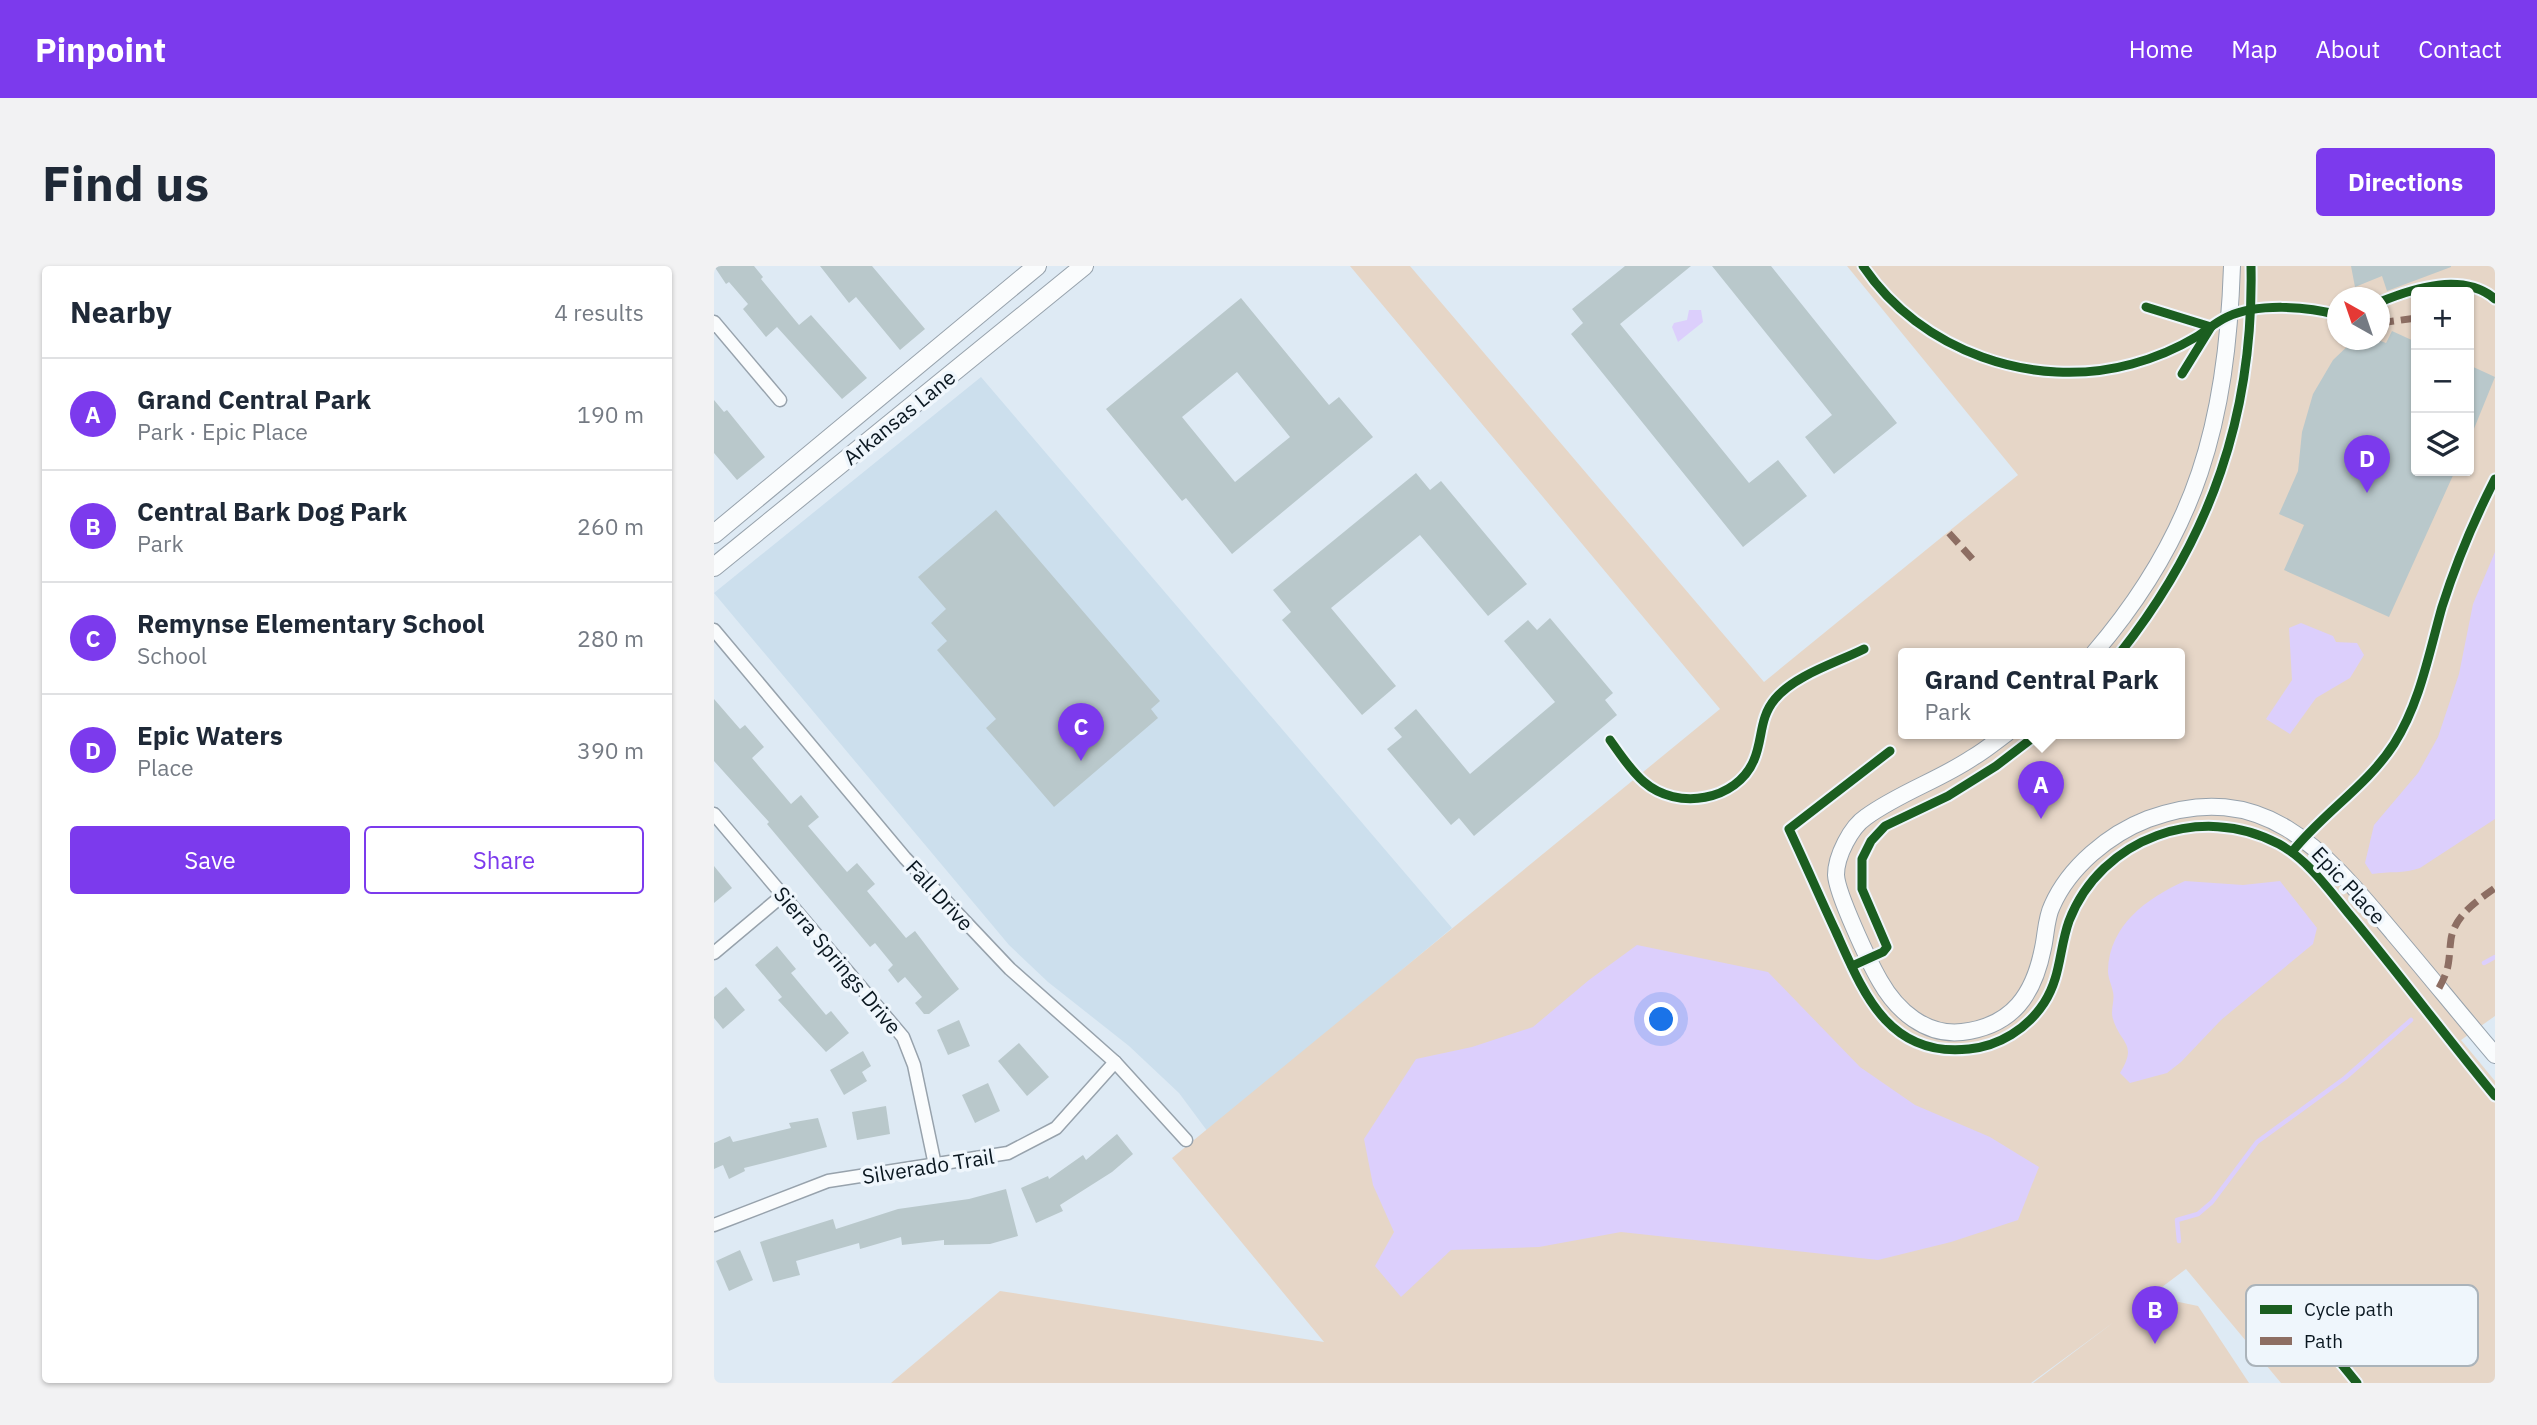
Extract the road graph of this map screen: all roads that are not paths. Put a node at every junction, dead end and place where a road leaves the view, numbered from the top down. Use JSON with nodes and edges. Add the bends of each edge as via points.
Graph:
{"nodes":[{"id":1,"x":1037,"y":266,"type":"edge"},
{"id":2,"x":1084,"y":266,"type":"edge"},
{"id":3,"x":2232,"y":266,"type":"edge"},
{"id":4,"x":714,"y":322,"type":"edge"},
{"id":5,"x":780,"y":400,"type":"dead end"},
{"id":6,"x":714,"y":534,"type":"edge"},
{"id":7,"x":714,"y":567,"type":"edge"},
{"id":8,"x":714,"y":630,"type":"edge"},
{"id":9,"x":2098,"y":648,"type":"edge"},
{"id":10,"x":1999,"y":739,"type":"edge"},
{"id":11,"x":714,"y":814,"type":"edge"},
{"id":12,"x":783,"y":895,"type":"junction"},
{"id":13,"x":714,"y":953,"type":"edge"},
{"id":14,"x":2495,"y":1055,"type":"edge"},
{"id":15,"x":1115,"y":1062,"type":"junction"},
{"id":16,"x":1186,"y":1140,"type":"dead end"},
{"id":17,"x":935,"y":1165,"type":"junction"},
{"id":18,"x":714,"y":1225,"type":"edge"}],
"edges":[{"from":1,"to":6,"type":"main road","name":"Arkansas Lane"},
{"from":2,"to":7,"type":"main road","name":"Arkansas Lane"},
{"from":3,"to":9,"type":"street","via":[[2220,402],[2203,468],[2157,567]]},
{"from":4,"to":5,"type":"street"},
{"from":8,"to":15,"type":"street","name":"Fall Drive","via":[[905,858],[1010,969]]},
{"from":10,"to":14,"type":"street","name":"Epic Place","via":[[1972,759],[1864,818],[1845,844],[1836,874],[1845,902],[1888,995],[1910,1017],[1930,1028],[1959,1032],[1989,1026],[2005,1016],[2028,994],[2037,977],[2051,907],[2073,872],[2092,853],[2135,824],[2166,813],[2225,807],[2254,811],[2317,848]]},
{"from":11,"to":12,"type":"street","name":"Sierra Springs Drive"},
{"from":12,"to":13,"type":"street"},
{"from":12,"to":17,"type":"street","name":"Sierra Springs Drive","via":[[903,1037],[914,1065]]},
{"from":15,"to":16,"type":"street","name":"Fall Drive"},
{"from":15,"to":17,"type":"street","name":"Silverado Trail","via":[[1056,1128],[1008,1153]]},
{"from":17,"to":18,"type":"street","name":"Silverado Trail","via":[[828,1181]]}]}
